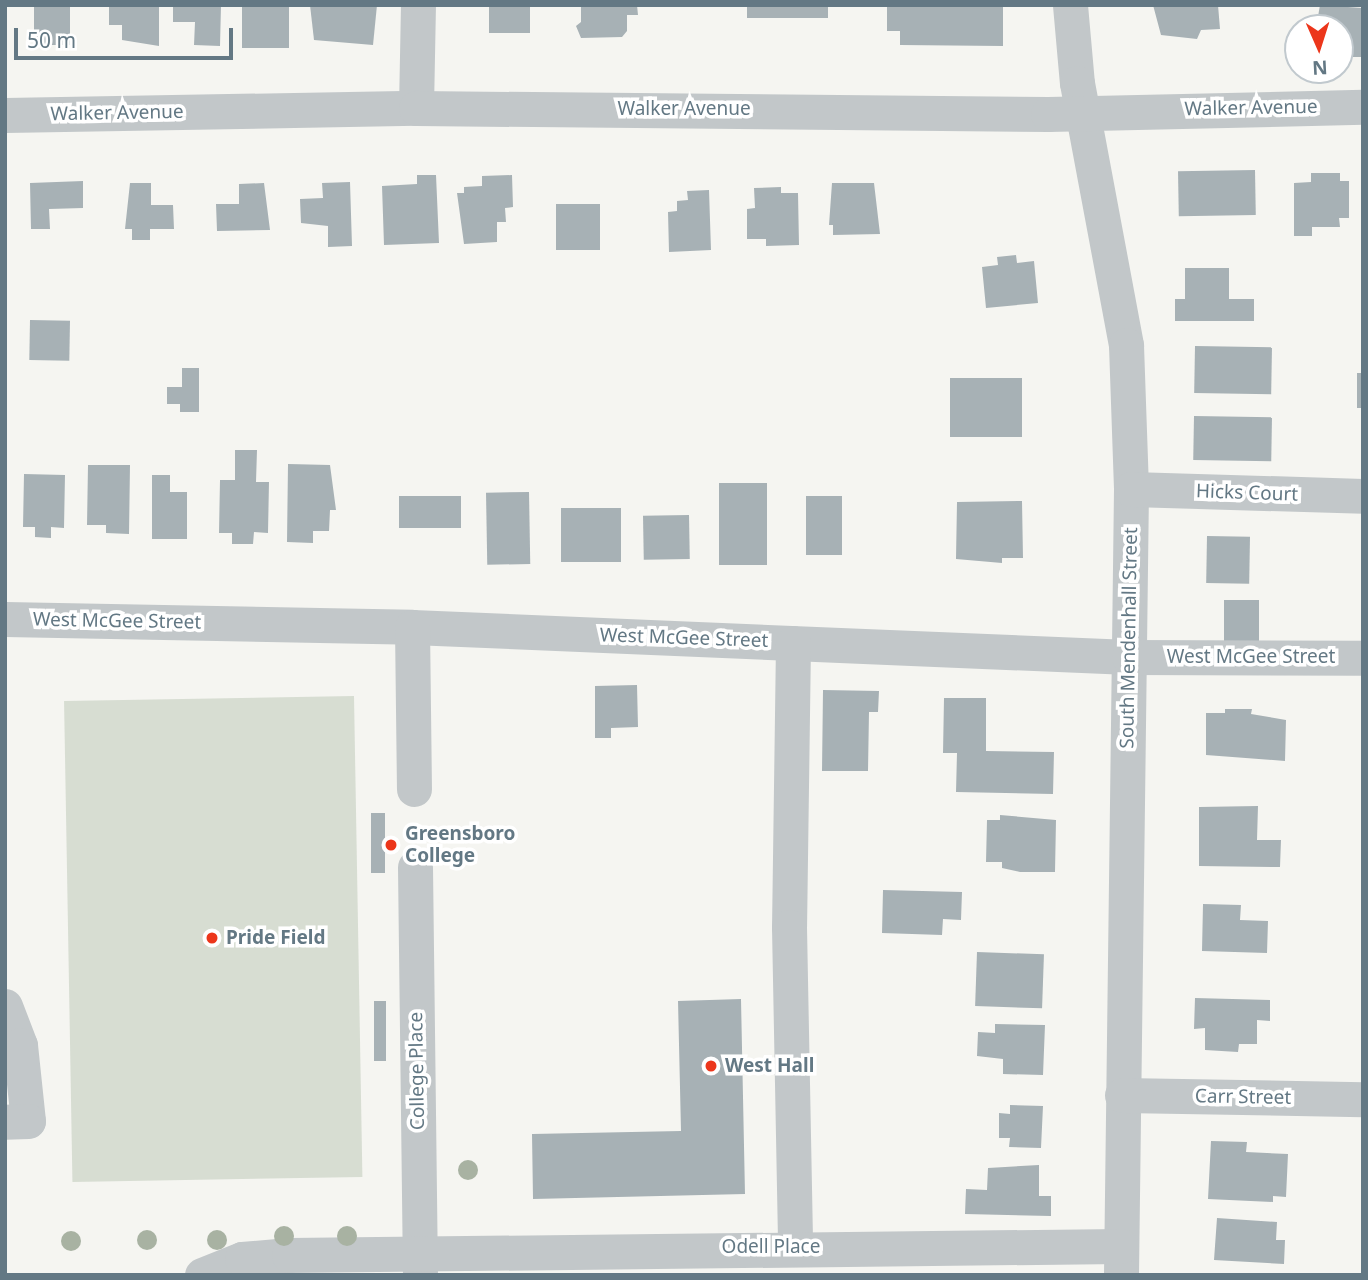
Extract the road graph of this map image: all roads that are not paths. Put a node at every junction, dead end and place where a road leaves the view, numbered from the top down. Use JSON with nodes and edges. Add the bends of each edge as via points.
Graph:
{"nodes":[{"id":1,"x":418,"y":5,"type":"edge"},
{"id":2,"x":1070,"y":5,"type":"edge"},
{"id":3,"x":1363,"y":107,"type":"edge"},
{"id":4,"x":416,"y":108,"type":"junction"},
{"id":5,"x":1084,"y":110,"type":"junction"},
{"id":6,"x":5,"y":115,"type":"edge"},
{"id":7,"x":1131,"y":489,"type":"junction"},
{"id":8,"x":1363,"y":496,"type":"edge"},
{"id":9,"x":5,"y":619,"type":"edge"},
{"id":10,"x":412,"y":627,"type":"junction"},
{"id":11,"x":793,"y":643,"type":"junction"},
{"id":12,"x":1129,"y":657,"type":"junction"},
{"id":13,"x":1363,"y":658,"type":"edge"},
{"id":14,"x":414,"y":789,"type":"dead end"},
{"id":15,"x":415,"y":867,"type":"dead end"},
{"id":16,"x":5,"y":1006,"type":"edge"},
{"id":17,"x":1122,"y":1095,"type":"junction"},
{"id":18,"x":1363,"y":1099,"type":"edge"},
{"id":19,"x":5,"y":1122,"type":"edge"},
{"id":20,"x":795,"y":1247,"type":"junction"},
{"id":21,"x":1121,"y":1260,"type":"edge"},
{"id":22,"x":420,"y":1264,"type":"edge"},
{"id":23,"x":202,"y":1275,"type":"edge"}],
"edges":[{"from":1,"to":4,"type":"street"},
{"from":2,"to":5,"type":"street","name":"South Mendenhall Street"},
{"from":3,"to":5,"type":"street","name":"Walker Avenue"},
{"from":4,"to":5,"type":"street","name":"Walker Avenue","via":[[1048,114]]},
{"from":4,"to":6,"type":"street","name":"Walker Avenue"},
{"from":5,"to":7,"type":"street","name":"South Mendenhall Street","via":[[1126,345]]},
{"from":7,"to":8,"type":"street","name":"Hicks Court"},
{"from":7,"to":12,"type":"street","name":"South Mendenhall Street"},
{"from":9,"to":10,"type":"street","name":"West McGee Street"},
{"from":10,"to":11,"type":"street","name":"West McGee Street"},
{"from":10,"to":14,"type":"street"},
{"from":11,"to":12,"type":"street","name":"West McGee Street"},
{"from":11,"to":20,"type":"street","via":[[789,928]]},
{"from":12,"to":13,"type":"street","name":"West McGee Street"},
{"from":12,"to":17,"type":"street","name":"South Mendenhall Street"},
{"from":15,"to":22,"type":"street","name":"College Place"},
{"from":16,"to":19,"type":"street","via":[[22,1056],[28,1121]]},
{"from":17,"to":18,"type":"street","name":"Carr Street"},
{"from":17,"to":21,"type":"street","name":"South Mendenhall Street"},
{"from":20,"to":21,"type":"street","name":"Odell Place"},
{"from":20,"to":22,"type":"street","name":"Odell Place"},
{"from":22,"to":23,"type":"street","name":"Odell Place","via":[[242,1259]]}]}
